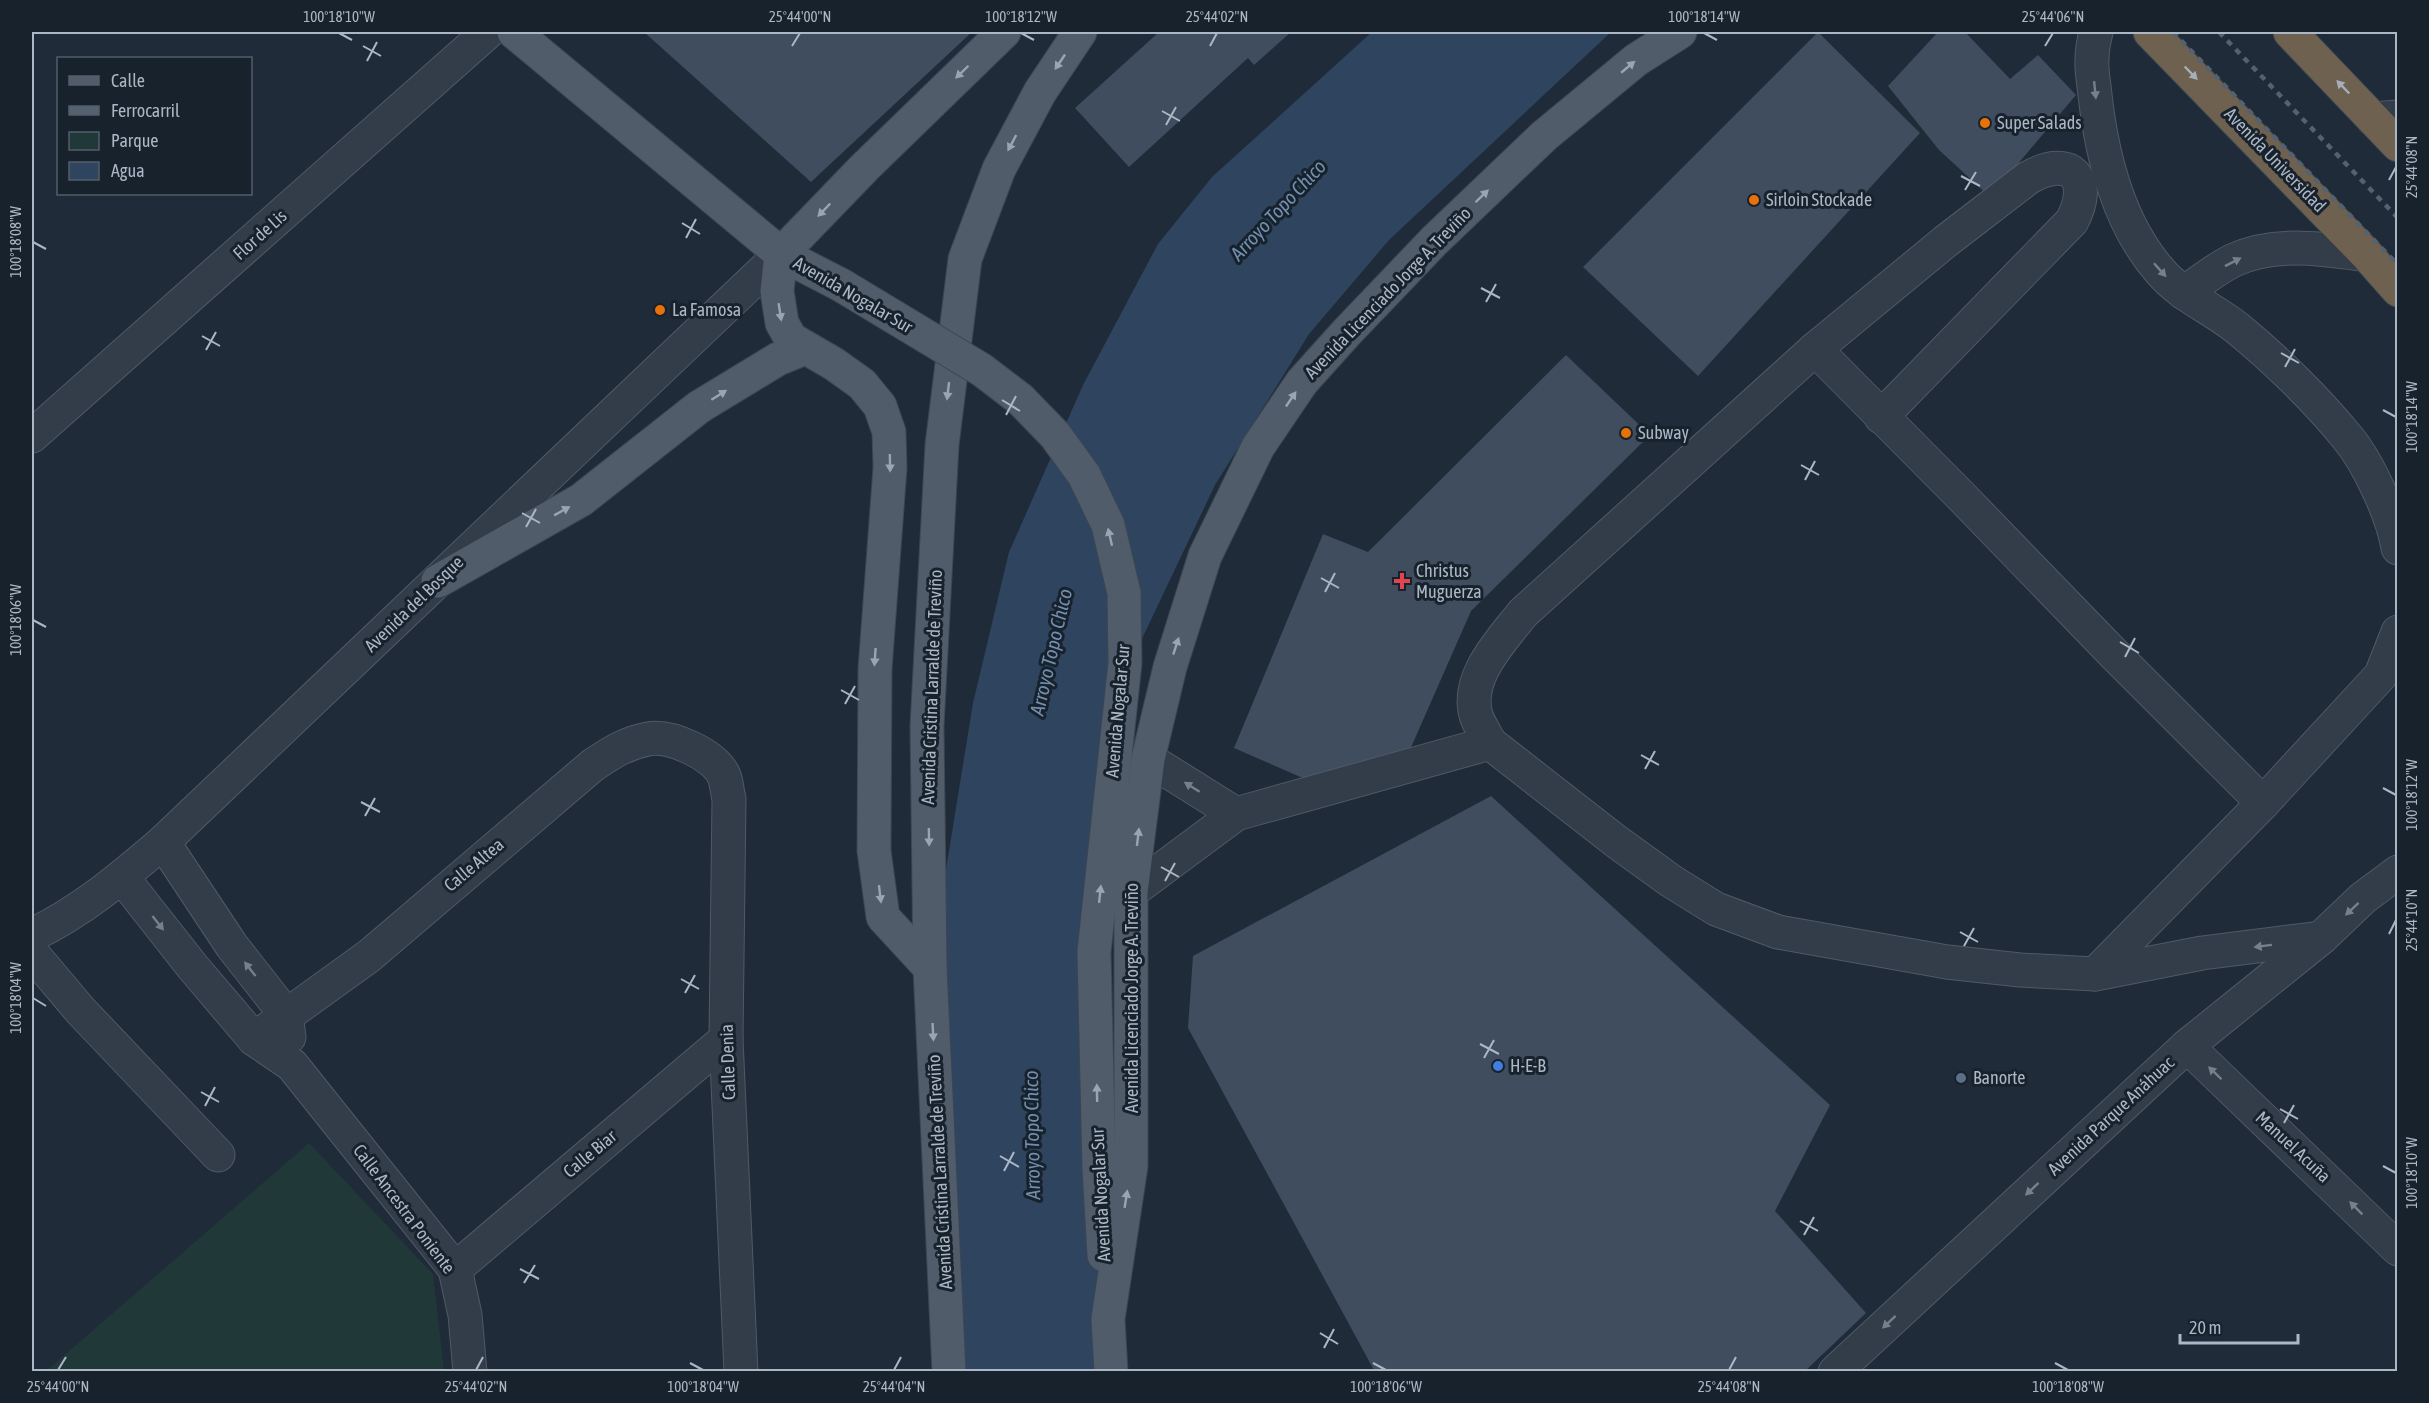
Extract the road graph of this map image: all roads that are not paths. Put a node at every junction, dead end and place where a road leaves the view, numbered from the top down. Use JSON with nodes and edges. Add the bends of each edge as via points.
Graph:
{"nodes":[{"id":1,"x":488,"y":32,"type":"edge"},
{"id":2,"x":514,"y":32,"type":"edge"},
{"id":3,"x":1004,"y":32,"type":"edge"},
{"id":4,"x":1080,"y":32,"type":"edge"},
{"id":5,"x":1680,"y":32,"type":"edge"},
{"id":6,"x":2096,"y":32,"type":"edge"},
{"id":7,"x":2150,"y":32,"type":"edge"},
{"id":8,"x":2290,"y":32,"type":"edge"},
{"id":9,"x":2385,"y":118,"type":"edge"},
{"id":10,"x":2397,"y":145,"type":"edge"},
{"id":11,"x":782,"y":254,"type":"junction"},
{"id":12,"x":2367,"y":255,"type":"junction"},
{"id":13,"x":2397,"y":290,"type":"edge"},
{"id":14,"x":2184,"y":293,"type":"junction"},
{"id":15,"x":805,"y":348,"type":"junction"},
{"id":16,"x":1815,"y":349,"type":"junction"},
{"id":17,"x":1881,"y":417,"type":"junction"},
{"id":18,"x":32,"y":436,"type":"edge"},
{"id":19,"x":2397,"y":548,"type":"edge"},
{"id":20,"x":438,"y":581,"type":"junction"},
{"id":21,"x":2397,"y":633,"type":"edge"},
{"id":22,"x":1490,"y":743,"type":"junction"},
{"id":23,"x":709,"y":758,"type":"joint"},
{"id":24,"x":1148,"y":759,"type":"junction"},
{"id":25,"x":2263,"y":802,"type":"junction"},
{"id":26,"x":1236,"y":814,"type":"junction"},
{"id":27,"x":163,"y":842,"type":"junction"},
{"id":28,"x":2397,"y":872,"type":"edge"},
{"id":29,"x":122,"y":877,"type":"junction"},
{"id":30,"x":1131,"y":892,"type":"junction"},
{"id":31,"x":61,"y":921,"type":"junction"},
{"id":32,"x":32,"y":935,"type":"edge"},
{"id":33,"x":2321,"y":938,"type":"junction"},
{"id":34,"x":32,"y":952,"type":"edge"},
{"id":35,"x":930,"y":968,"type":"junction"},
{"id":36,"x":2095,"y":974,"type":"junction"},
{"id":37,"x":286,"y":1015,"type":"junction"},
{"id":38,"x":254,"y":1039,"type":"junction"},
{"id":39,"x":726,"y":1039,"type":"junction"},
{"id":40,"x":2187,"y":1046,"type":"junction"},
{"id":41,"x":292,"y":1065,"type":"junction"},
{"id":42,"x":218,"y":1155,"type":"dead end"},
{"id":43,"x":2397,"y":1249,"type":"edge"},
{"id":44,"x":455,"y":1269,"type":"junction"},
{"id":45,"x":1108,"y":1319,"type":"junction"},
{"id":46,"x":470,"y":1371,"type":"edge"},
{"id":47,"x":741,"y":1371,"type":"edge"},
{"id":48,"x":950,"y":1371,"type":"edge"},
{"id":49,"x":1111,"y":1371,"type":"edge"},
{"id":50,"x":1835,"y":1371,"type":"edge"}],
"edges":[{"from":1,"to":18,"type":"street","name":"Flor de Lis"},
{"from":2,"to":11,"type":"main road","name":"Avenida Nogalar Sur"},
{"from":3,"to":11,"type":"main road","one_way":true},
{"from":4,"to":35,"type":"main road","name":"Avenida Cristina Larralde de Treviño","one_way":true,"via":[[1040,92],[999,168],[965,259],[942,445],[927,726]]},
{"from":24,"to":5,"type":"main road","name":"Avenida Licenciado Jorge A. Treviño","one_way":true,"via":[[1170,667],[1205,556],[1258,447],[1302,382],[1434,241],[1544,136],[1636,60]]},
{"from":6,"to":14,"type":"street","one_way":true,"via":[[2091,59],[2097,109],[2107,163],[2125,217],[2141,248]]},
{"from":7,"to":12,"type":"highway","name":"Avenida Universidad","one_way":true},
{"from":9,"to":8,"type":"highway","one_way":true},
{"from":9,"to":10,"type":"highway"},
{"from":11,"to":15,"type":"main road","one_way":true,"via":[[777,291],[782,324],[791,339]]},
{"from":11,"to":20,"type":"street","name":"Avenida del Bosque"},
{"from":45,"to":11,"type":"main road","name":"Avenida Nogalar Sur","one_way":true,"bridge":true,"via":[[1099,1169],[1094,952],[1125,663],[1124,593],[1108,525],[1084,475],[1020,399],[982,370]]},
{"from":12,"to":13,"type":"highway","name":"Avenida Universidad"},
{"from":14,"to":12,"type":"street","one_way":true,"via":[[2234,260],[2263,251],[2308,247]]},
{"from":14,"to":19,"type":"street","via":[[2236,327],[2268,355],[2348,438],[2395,529]]},
{"from":20,"to":15,"type":"main road","one_way":true,"via":[[581,500],[699,407],[777,358]]},
{"from":15,"to":35,"type":"main road","one_way":true,"via":[[862,384],[880,406],[889,432],[890,468],[874,669],[874,851],[883,917]]},
{"from":16,"to":17,"type":"street"},
{"from":16,"to":17,"type":"street","via":[[2028,178],[2053,167],[2066,168],[2078,178],[2082,193],[2072,221]]},
{"from":16,"to":22,"type":"street","via":[[1523,613],[1488,658],[1475,688],[1476,716]]},
{"from":17,"to":25,"type":"street"},
{"from":20,"to":27,"type":"street","name":"Avenida del Bosque"},
{"from":21,"to":25,"type":"street","via":[[2381,675]]},
{"from":22,"to":26,"type":"street"},
{"from":22,"to":36,"type":"street","via":[[1617,842],[1716,909],[1778,932],[1824,941],[1947,962]]},
{"from":23,"to":37,"type":"street","name":"Calle Altea","via":[[681,743],[651,738],[620,747],[593,765],[369,957]]},
{"from":23,"to":39,"type":"street","name":"Calle Denia","via":[[724,776],[729,799]]},
{"from":26,"to":24,"type":"street","one_way":true},
{"from":30,"to":24,"type":"main road","name":"Avenida Licenciado Jorge A. Treviño","one_way":true},
{"from":25,"to":36,"type":"street"},
{"from":26,"to":30,"type":"street"},
{"from":27,"to":29,"type":"street","name":"Avenida del Bosque"},
{"from":37,"to":27,"type":"street","one_way":true,"via":[[232,946]]},
{"from":28,"to":33,"type":"street","name":"Avenida Parque Anáhuac","one_way":true},
{"from":29,"to":31,"type":"street","name":"Avenida del Bosque"},
{"from":29,"to":38,"type":"street","name":"Calle Ancestra Poniente","one_way":true},
{"from":45,"to":30,"type":"main road","name":"Avenida Licenciado Jorge A. Treviño","one_way":true,"via":[[1131,1166]]},
{"from":31,"to":32,"type":"street","name":"Avenida del Bosque"},
{"from":31,"to":34,"type":"street"},
{"from":33,"to":36,"type":"street","one_way":true,"via":[[2202,953]]},
{"from":33,"to":40,"type":"street","name":"Avenida Parque Anáhuac"},
{"from":34,"to":42,"type":"street","via":[[80,1010]]},
{"from":35,"to":48,"type":"main road","name":"Avenida Cristina Larralde de Treviño","one_way":true},
{"from":37,"to":38,"type":"street","name":"Calle Altea"},
{"from":37,"to":41,"type":"street"},
{"from":38,"to":41,"type":"street","name":"Calle Ancestra Poniente"},
{"from":39,"to":44,"type":"street","name":"Calle Biar"},
{"from":39,"to":47,"type":"street","name":"Calle Denia"},
{"from":43,"to":40,"type":"street","name":"Manuel Acuña","one_way":true},
{"from":40,"to":50,"type":"street","name":"Avenida Parque Anáhuac","one_way":true},
{"from":41,"to":44,"type":"street","name":"Calle Ancestra Poniente"},
{"from":44,"to":46,"type":"street","name":"Calle Ancestra Poniente","via":[[465,1315]]},
{"from":45,"to":49,"type":"main road","name":"Avenida Licenciado Jorge A. Treviño"}]}
